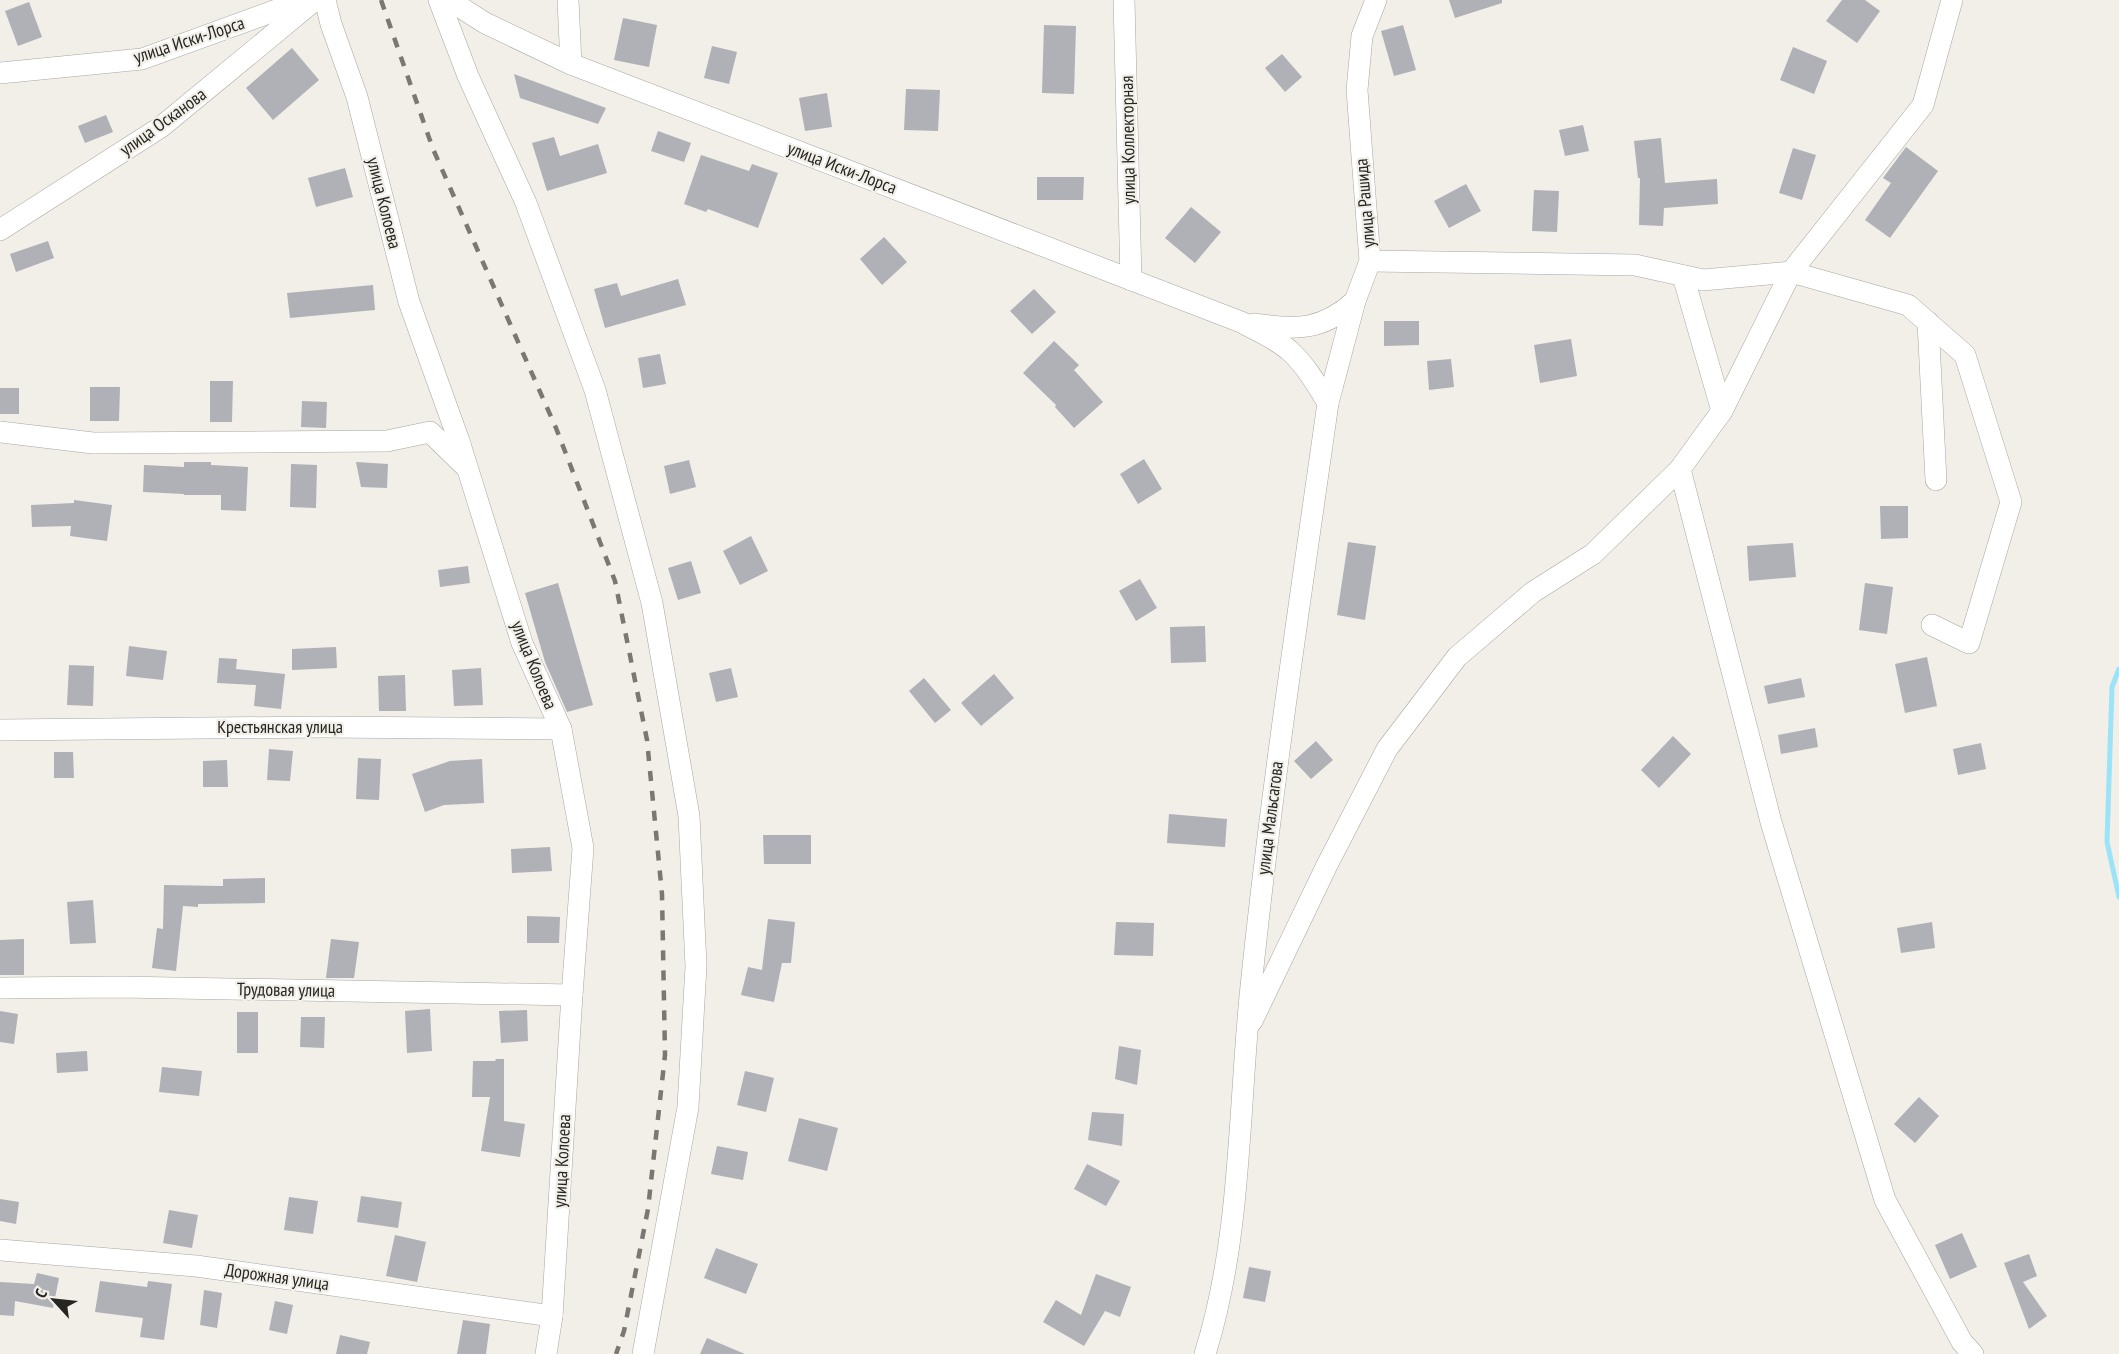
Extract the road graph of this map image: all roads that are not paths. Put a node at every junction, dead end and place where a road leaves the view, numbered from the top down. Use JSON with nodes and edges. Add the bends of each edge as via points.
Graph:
{"nodes":[{"id":1,"x":304,"y":0,"type":"edge"},
{"id":2,"x":315,"y":0,"type":"edge"},
{"id":3,"x":325,"y":0,"type":"edge"},
{"id":4,"x":439,"y":0,"type":"edge"},
{"id":5,"x":448,"y":0,"type":"edge"},
{"id":6,"x":568,"y":0,"type":"edge"},
{"id":7,"x":1124,"y":0,"type":"edge"},
{"id":8,"x":1376,"y":0,"type":"edge"},
{"id":9,"x":1952,"y":0,"type":"edge"},
{"id":10,"x":484,"y":23,"type":"junction"},
{"id":11,"x":458,"y":48,"type":"junction"},
{"id":12,"x":571,"y":63,"type":"junction"},
{"id":13,"x":0,"y":74,"type":"edge"},
{"id":14,"x":0,"y":230,"type":"edge"},
{"id":15,"x":1370,"y":261,"type":"junction"},
{"id":16,"x":1791,"y":272,"type":"junction"},
{"id":17,"x":1683,"y":276,"type":"junction"},
{"id":18,"x":1131,"y":280,"type":"junction"},
{"id":19,"x":1355,"y":301,"type":"junction"},
{"id":20,"x":1241,"y":322,"type":"junction"},
{"id":21,"x":1928,"y":322,"type":"junction"},
{"id":22,"x":1328,"y":403,"type":"junction"},
{"id":23,"x":1722,"y":411,"type":"junction"},
{"id":24,"x":0,"y":432,"type":"edge"},
{"id":25,"x":468,"y":469,"type":"junction"},
{"id":26,"x":1680,"y":469,"type":"junction"},
{"id":27,"x":1936,"y":480,"type":"dead end"},
{"id":28,"x":1932,"y":626,"type":"dead end"},
{"id":29,"x":561,"y":729,"type":"junction"},
{"id":30,"x":0,"y":730,"type":"edge"},
{"id":31,"x":0,"y":987,"type":"edge"},
{"id":32,"x":572,"y":995,"type":"junction"},
{"id":33,"x":1246,"y":1035,"type":"junction"},
{"id":34,"x":0,"y":1250,"type":"edge"},
{"id":35,"x":552,"y":1316,"type":"junction"},
{"id":36,"x":1967,"y":1350,"type":"edge"},
{"id":37,"x":546,"y":1354,"type":"edge"},
{"id":38,"x":643,"y":1354,"type":"edge"},
{"id":39,"x":1205,"y":1354,"type":"edge"}],
"edges":[{"from":1,"to":13,"type":"street","name":"улица Иски-Лорса","via":[[142,59]]},
{"from":2,"to":14,"type":"street","name":"улица Осканова","via":[[161,127]]},
{"from":3,"to":25,"type":"street","name":"улица Колоева","via":[[357,97],[409,302]]},
{"from":4,"to":11,"type":"street"},
{"from":5,"to":10,"type":"street","name":"улица Иски-Лорса"},
{"from":6,"to":12,"type":"street"},
{"from":7,"to":18,"type":"street","name":"улица Коллекторная"},
{"from":8,"to":15,"type":"street","name":"улица Рашида","via":[[1362,36],[1357,90]]},
{"from":9,"to":16,"type":"street","via":[[1923,105]]},
{"from":10,"to":11,"type":"street","via":[[467,30]]},
{"from":10,"to":12,"type":"street","name":"улица Иски-Лорса"},
{"from":11,"to":38,"type":"street","via":[[526,203],[595,390],[651,603],[689,816],[696,966],[688,1107]]},
{"from":12,"to":18,"type":"street","name":"улица Иски-Лорса"},
{"from":15,"to":17,"type":"street","via":[[1635,265]]},
{"from":15,"to":19,"type":"street","name":"улица Рашида"},
{"from":16,"to":17,"type":"street","via":[[1703,280]]},
{"from":16,"to":21,"type":"street","via":[[1908,305]]},
{"from":16,"to":23,"type":"street"},
{"from":17,"to":23,"type":"street"},
{"from":18,"to":20,"type":"street","name":"улица Иски-Лорса"},
{"from":19,"to":20,"type":"street","via":[[1332,319],[1304,328]]},
{"from":19,"to":22,"type":"street","name":"улица Рашида"},
{"from":20,"to":22,"type":"street","via":[[1290,351]]},
{"from":21,"to":27,"type":"street"},
{"from":21,"to":28,"type":"street","via":[[1965,355],[2011,502],[1969,643]]},
{"from":22,"to":33,"type":"street","name":"улица Мальсагова","via":[[1266,844]]},
{"from":23,"to":26,"type":"street"},
{"from":24,"to":25,"type":"street","via":[[93,443],[387,441],[430,432]]},
{"from":25,"to":29,"type":"street","name":"улица Колоева","via":[[522,643]]},
{"from":26,"to":33,"type":"street","via":[[1593,554],[1533,592],[1457,657],[1387,749]]},
{"from":26,"to":36,"type":"street","via":[[1771,822],[1884,1200]]},
{"from":29,"to":30,"type":"street","name":"Крестьянская улица"},
{"from":29,"to":32,"type":"street","name":"улица Колоева","via":[[583,848]]},
{"from":31,"to":32,"type":"street","name":"Трудовая улица"},
{"from":32,"to":35,"type":"street","name":"улица Колоева"},
{"from":33,"to":39,"type":"street","name":"улица Мальсагова","via":[[1225,1275]]},
{"from":34,"to":35,"type":"street","name":"Дорожная улица","via":[[196,1266]]},
{"from":35,"to":37,"type":"street","name":"улица Колоева"}]}
